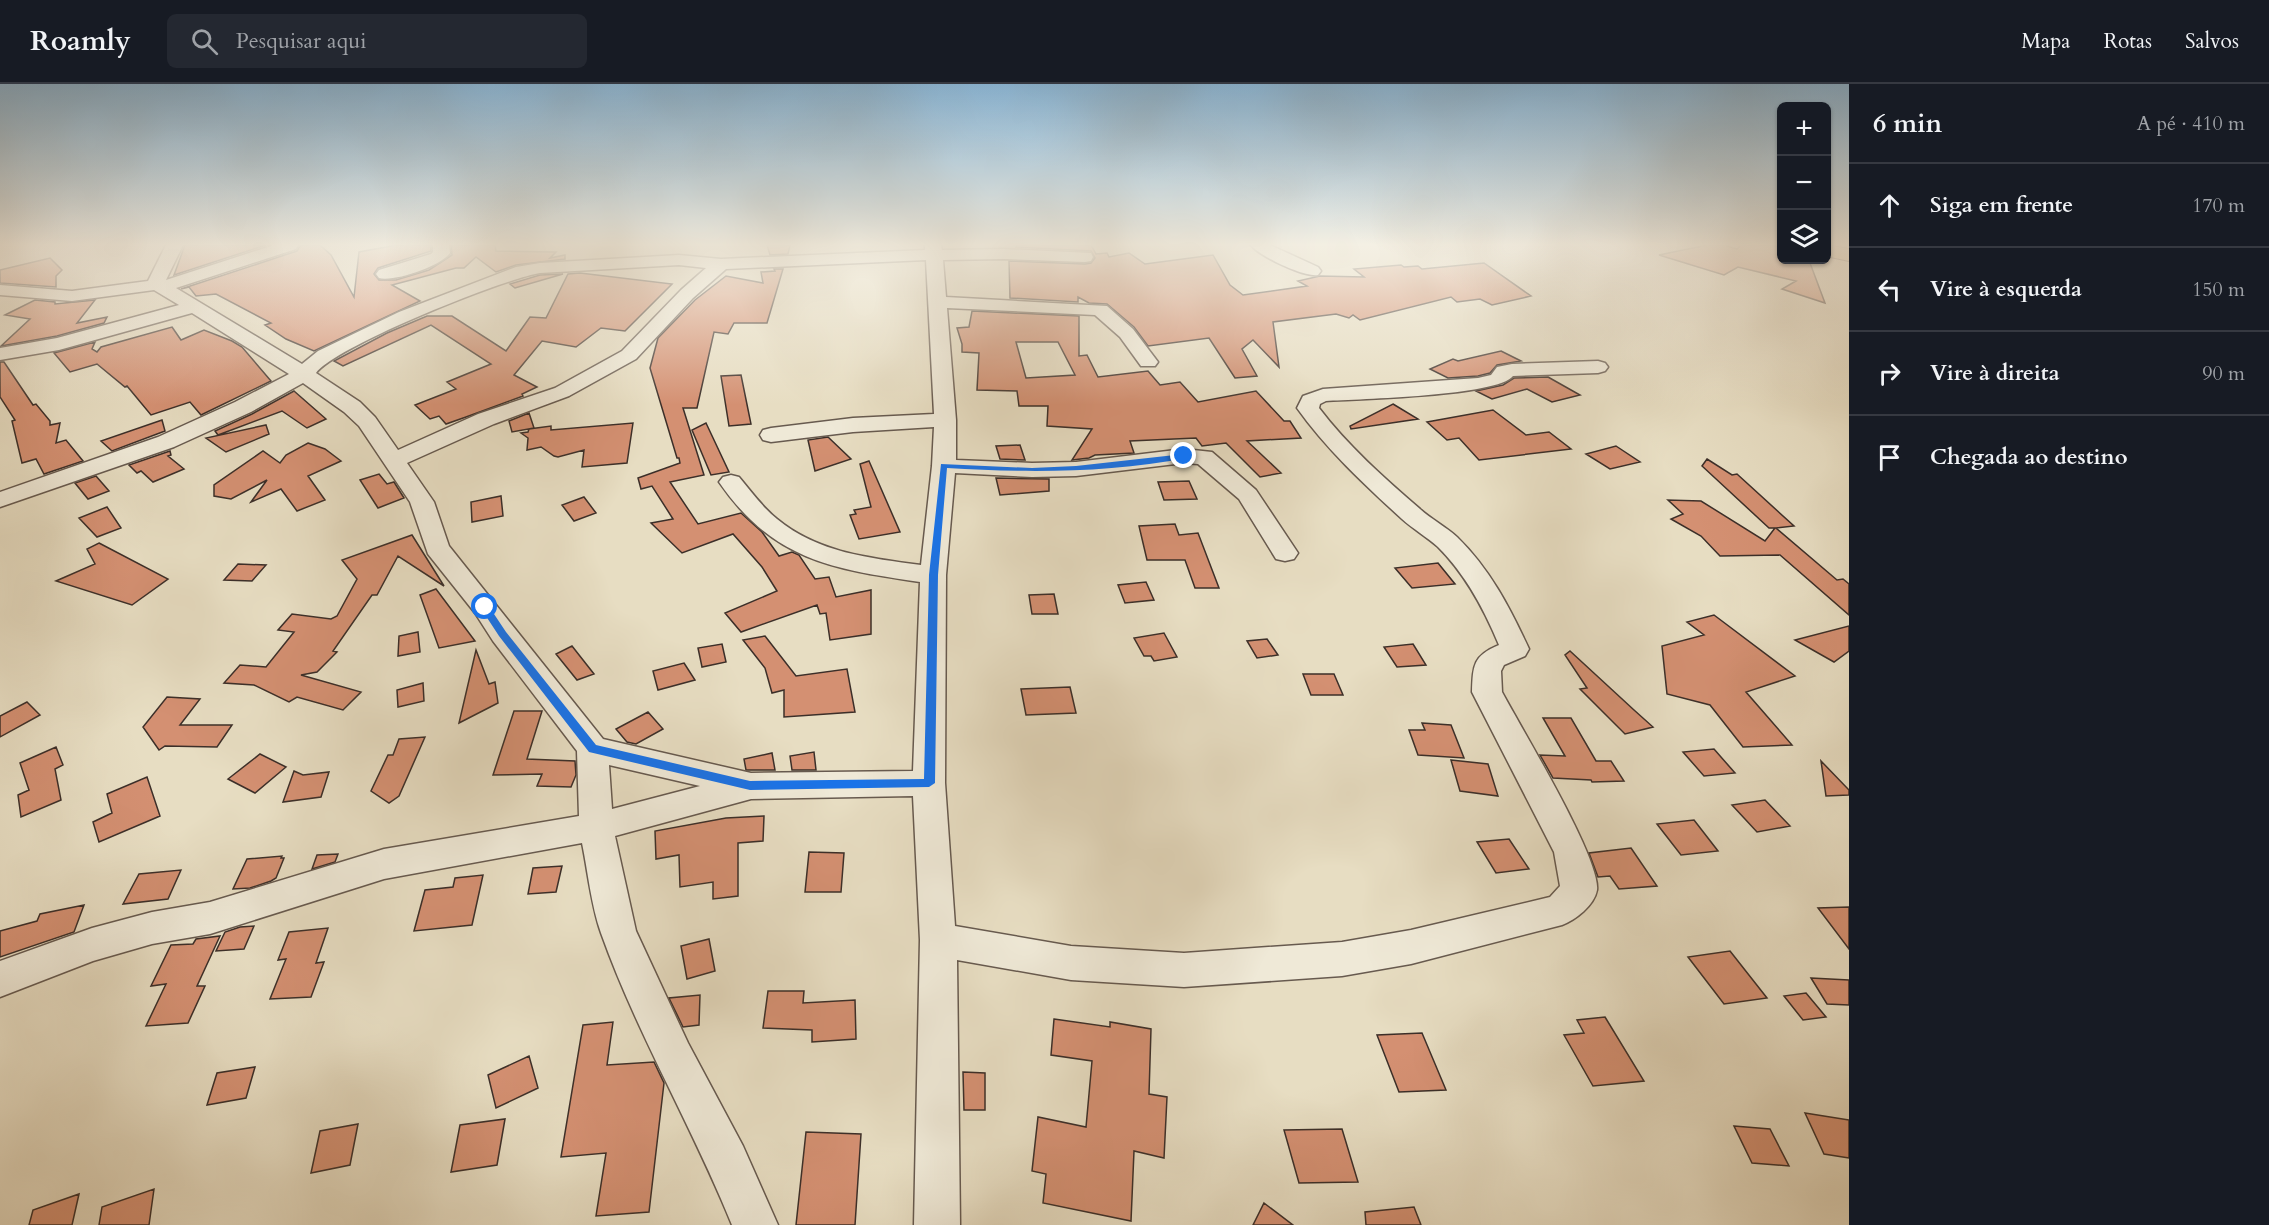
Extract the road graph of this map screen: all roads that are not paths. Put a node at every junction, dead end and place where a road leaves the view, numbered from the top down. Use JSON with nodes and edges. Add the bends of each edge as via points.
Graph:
{"nodes":[{"id":1,"x":179,"y":298,"type":"edge"},
{"id":2,"x":449,"y":298,"type":"edge"},
{"id":3,"x":683,"y":298,"type":"edge"},
{"id":4,"x":938,"y":298,"type":"edge"},
{"id":5,"x":938,"y":302,"type":"junction"},
{"id":6,"x":194,"y":307,"type":"junction"},
{"id":7,"x":0,"y":354,"type":"edge"},
{"id":8,"x":1148,"y":362,"type":"dead end"},
{"id":9,"x":1598,"y":367,"type":"dead end"},
{"id":10,"x":304,"y":374,"type":"junction"},
{"id":11,"x":945,"y":420,"type":"junction"},
{"id":12,"x":771,"y":435,"type":"dead end"},
{"id":13,"x":392,"y":461,"type":"junction"},
{"id":14,"x":944,"y":466,"type":"junction"},
{"id":15,"x":731,"y":482,"type":"dead end"},
{"id":16,"x":0,"y":500,"type":"edge"},
{"id":17,"x":1285,"y":552,"type":"dead end"},
{"id":18,"x":933,"y":575,"type":"junction"},
{"id":19,"x":592,"y":749,"type":"junction"},
{"id":20,"x":929,"y":783,"type":"junction"},
{"id":21,"x":750,"y":786,"type":"junction"},
{"id":22,"x":596,"y":827,"type":"junction"},
{"id":23,"x":938,"y":940,"type":"junction"},
{"id":24,"x":0,"y":979,"type":"edge"},
{"id":25,"x":755,"y":1225,"type":"edge"},
{"id":26,"x":937,"y":1225,"type":"edge"}],
"edges":[{"from":1,"to":6,"type":"street"},
{"from":2,"to":10,"type":"street","via":[[325,355]]},
{"from":3,"to":13,"type":"street","via":[[629,355],[562,392],[486,419]]},
{"from":4,"to":5,"type":"street"},
{"from":5,"to":8,"type":"street","via":[[1100,310],[1120,325]]},
{"from":5,"to":11,"type":"street"},
{"from":6,"to":7,"type":"street","via":[[59,344]]},
{"from":6,"to":10,"type":"street"},
{"from":9,"to":23,"type":"street","via":[[1512,370],[1478,384],[1323,395],[1310,400],[1308,408],[1362,467],[1447,542],[1496,604],[1515,649],[1492,659],[1487,671],[1487,692],[1571,852],[1579,890],[1562,909],[1411,947],[1342,959],[1184,969],[1071,963]]},
{"from":10,"to":13,"type":"street","via":[[352,407],[367,422]]},
{"from":10,"to":16,"type":"street","via":[[166,442]]},
{"from":11,"to":12,"type":"street"},
{"from":11,"to":14,"type":"street"},
{"from":13,"to":19,"type":"street","via":[[422,502],[437,548]]},
{"from":14,"to":17,"type":"street","via":[[1076,469],[1204,457],[1248,495]]},
{"from":14,"to":18,"type":"street"},
{"from":15,"to":18,"type":"street","via":[[770,525],[809,550],[858,565]]},
{"from":18,"to":20,"type":"street"},
{"from":19,"to":21,"type":"street"},
{"from":19,"to":22,"type":"street"},
{"from":20,"to":21,"type":"street"},
{"from":20,"to":23,"type":"street"},
{"from":21,"to":22,"type":"street"},
{"from":22,"to":24,"type":"street","via":[[384,864],[210,918],[152,928],[92,945]]},
{"from":22,"to":25,"type":"street","via":[[618,931]]},
{"from":23,"to":26,"type":"street"}]}
